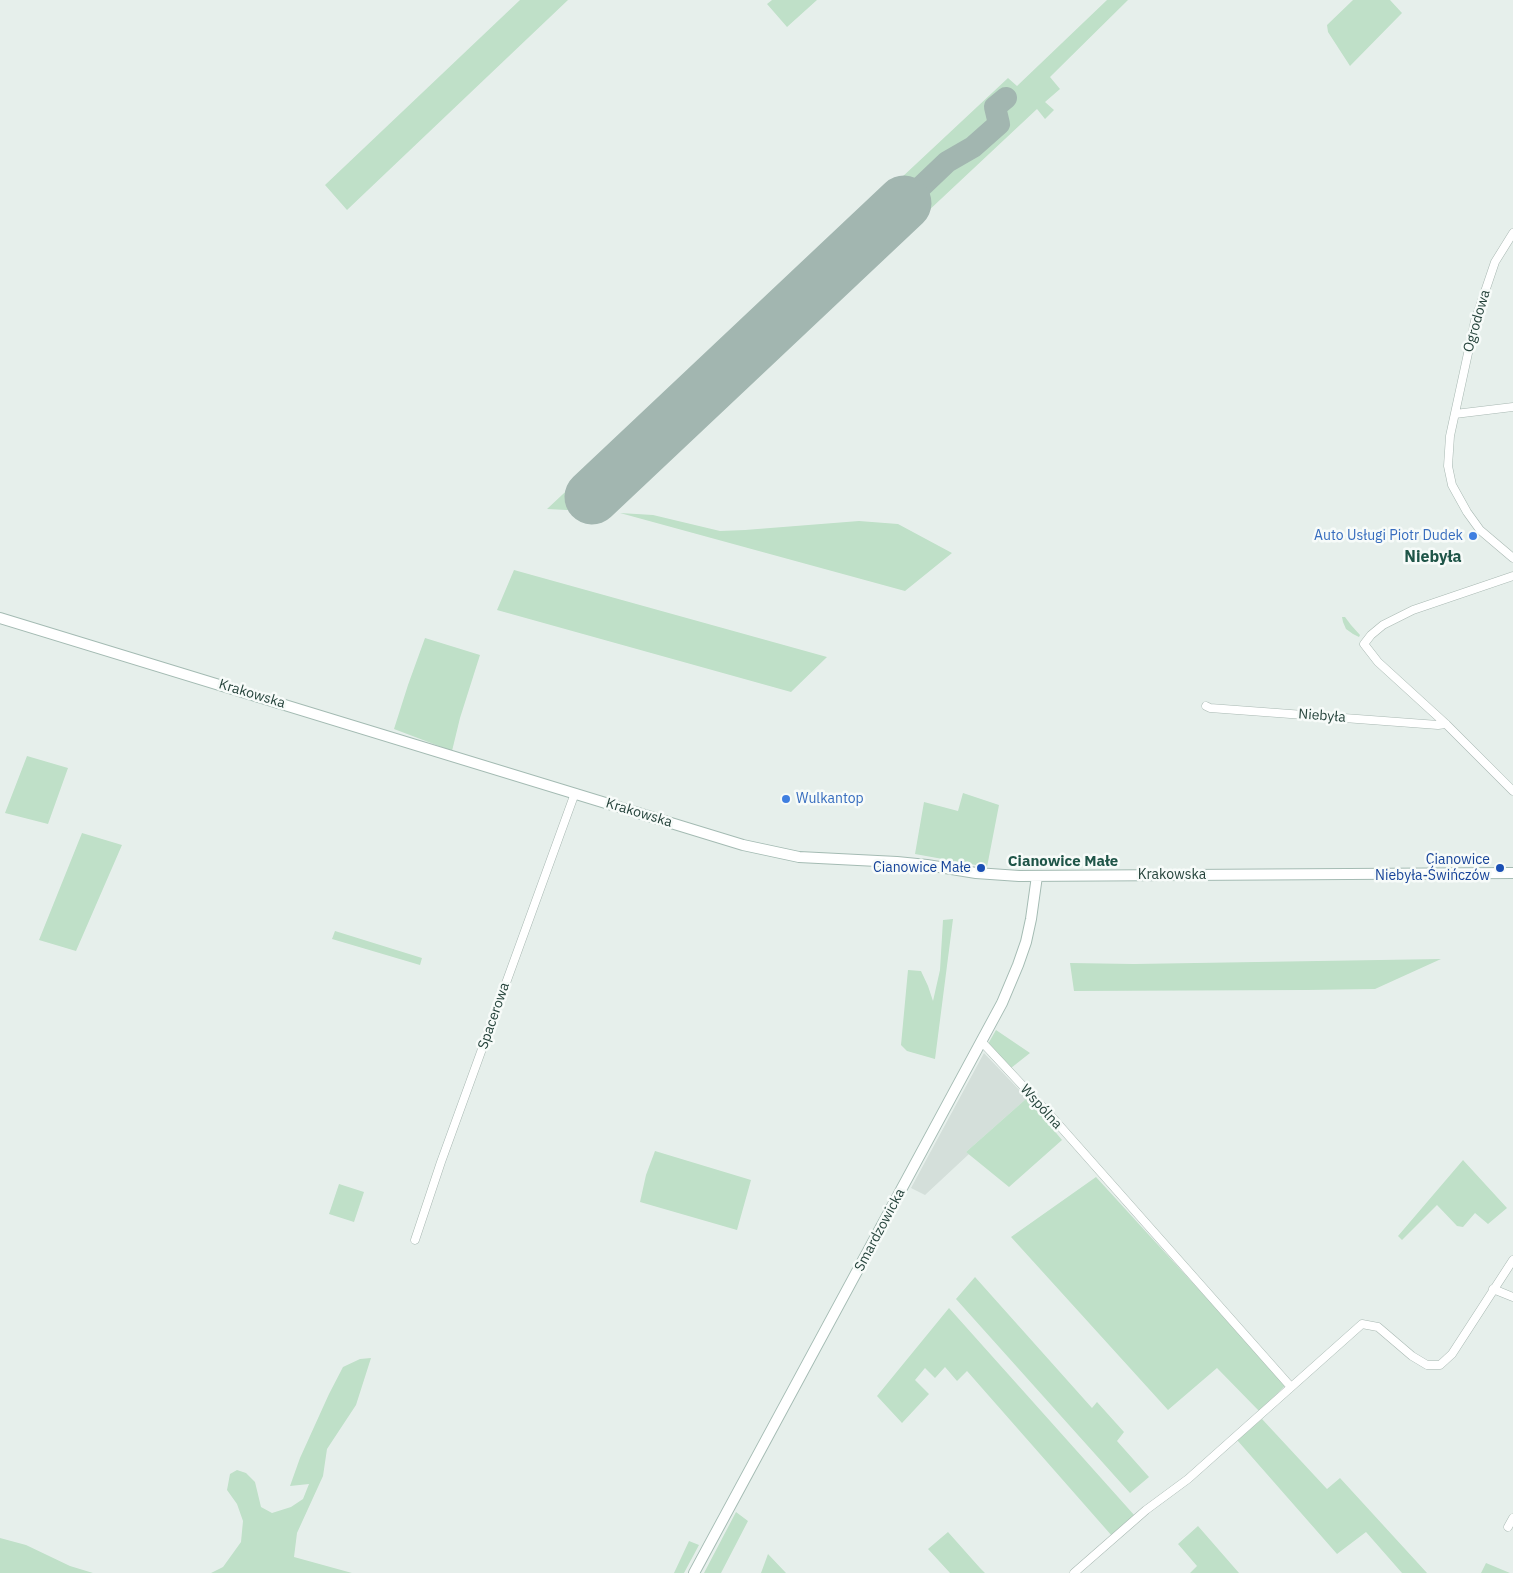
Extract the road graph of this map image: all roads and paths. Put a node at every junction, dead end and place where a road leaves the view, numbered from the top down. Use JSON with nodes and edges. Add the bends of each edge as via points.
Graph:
{"nodes":[{"id":1,"x":1513,"y":234,"type":"edge"},
{"id":2,"x":1513,"y":407,"type":"edge"},
{"id":3,"x":1455,"y":414,"type":"junction"},
{"id":4,"x":1513,"y":558,"type":"edge"},
{"id":5,"x":1513,"y":576,"type":"edge"},
{"id":6,"x":0,"y":618,"type":"edge"},
{"id":7,"x":1206,"y":706,"type":"dead end"},
{"id":8,"x":1442,"y":725,"type":"junction"},
{"id":9,"x":1513,"y":790,"type":"edge"},
{"id":10,"x":575,"y":793,"type":"junction"},
{"id":11,"x":1513,"y":873,"type":"edge"},
{"id":12,"x":1037,"y":876,"type":"junction"},
{"id":13,"x":981,"y":1041,"type":"junction"},
{"id":14,"x":415,"y":1240,"type":"dead end"},
{"id":15,"x":1513,"y":1260,"type":"edge"},
{"id":16,"x":1493,"y":1289,"type":"junction"},
{"id":17,"x":1513,"y":1296,"type":"edge"},
{"id":18,"x":1291,"y":1387,"type":"junction"},
{"id":19,"x":1513,"y":1518,"type":"edge"},
{"id":20,"x":1508,"y":1527,"type":"dead end"},
{"id":21,"x":694,"y":1573,"type":"edge"},
{"id":22,"x":1074,"y":1573,"type":"edge"}],
"edges":[{"from":1,"to":3,"type":"street","name":"Ogrodowa","via":[[1495,262],[1475,322]]},
{"from":2,"to":3,"type":"street"},
{"from":3,"to":4,"type":"street","name":"Ogrodowa","via":[[1448,466],[1452,485],[1480,530]]},
{"from":5,"to":8,"type":"street","via":[[1413,610],[1383,625],[1364,644]]},
{"from":6,"to":10,"type":"main road","name":"Krakowska"},
{"from":7,"to":8,"type":"street","name":"Niebyła"},
{"from":8,"to":9,"type":"street"},
{"from":10,"to":12,"type":"main road","name":"Krakowska","via":[[744,845],[799,857],[898,862],[986,874]]},
{"from":10,"to":14,"type":"street","name":"Spacerowa"},
{"from":11,"to":12,"type":"main road","name":"Krakowska"},
{"from":12,"to":13,"type":"main road","name":"Smardzowicka","via":[[1030,922],[1018,965]]},
{"from":13,"to":18,"type":"street","name":"Wspólna"},
{"from":13,"to":21,"type":"main road","name":"Smardzowicka"},
{"from":15,"to":16,"type":"street"},
{"from":16,"to":17,"type":"street"},
{"from":16,"to":18,"type":"street","via":[[1452,1354],[1440,1365],[1427,1364],[1412,1356],[1378,1327],[1362,1324]]},
{"from":18,"to":22,"type":"street"},
{"from":19,"to":20,"type":"street"}]}
